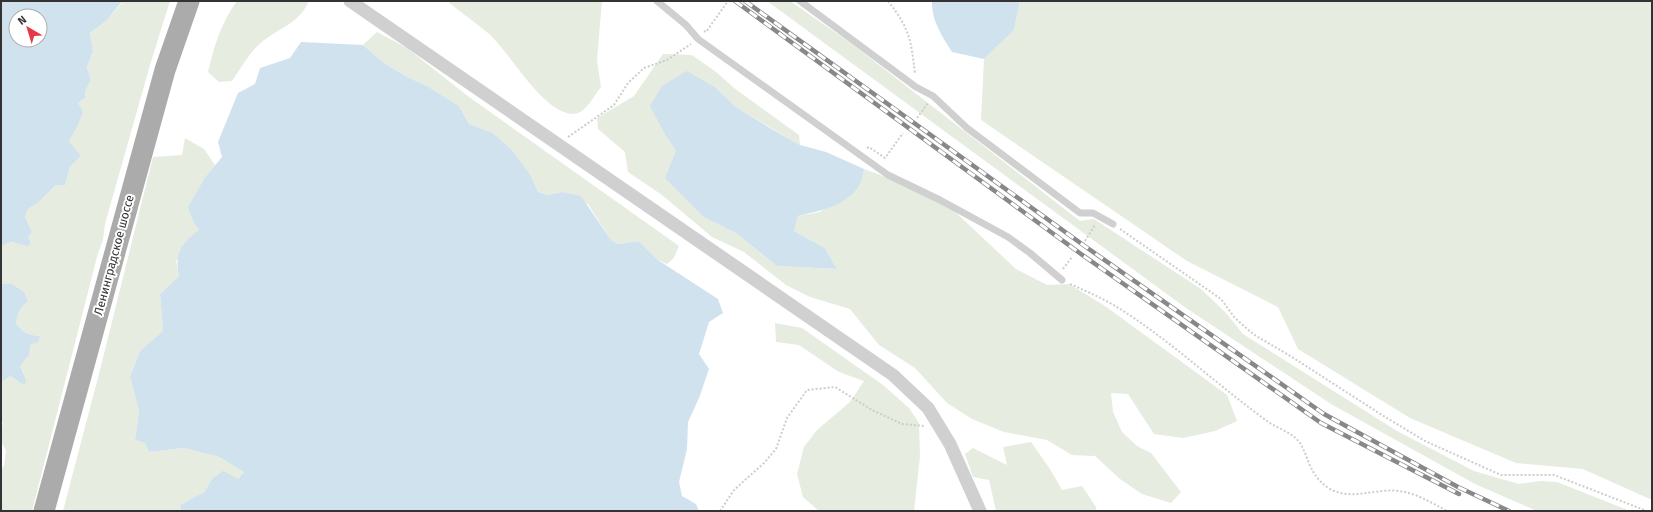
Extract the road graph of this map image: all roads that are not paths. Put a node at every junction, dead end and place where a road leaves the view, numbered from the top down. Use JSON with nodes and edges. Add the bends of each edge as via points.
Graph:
{"nodes":[{"id":1,"x":189,"y":1,"type":"edge"},
{"id":2,"x":350,"y":1,"type":"edge"},
{"id":3,"x":657,"y":1,"type":"edge"},
{"id":4,"x":800,"y":1,"type":"edge"},
{"id":5,"x":1113,"y":224,"type":"road end"},
{"id":6,"x":1062,"y":280,"type":"road end"},
{"id":7,"x":44,"y":511,"type":"edge"},
{"id":8,"x":980,"y":511,"type":"edge"}],
"edges":[{"from":1,"to":7,"type":"main road","name":"Ленинградское шоссе","via":[[165,70]]},
{"from":2,"to":8,"type":"street","via":[[893,375],[928,408],[950,444]]},
{"from":3,"to":6,"type":"lane","via":[[686,24],[698,39],[888,175],[1008,237]]},
{"from":4,"to":5,"type":"lane","via":[[916,87],[933,96],[967,128],[1080,213],[1093,213]]}]}
